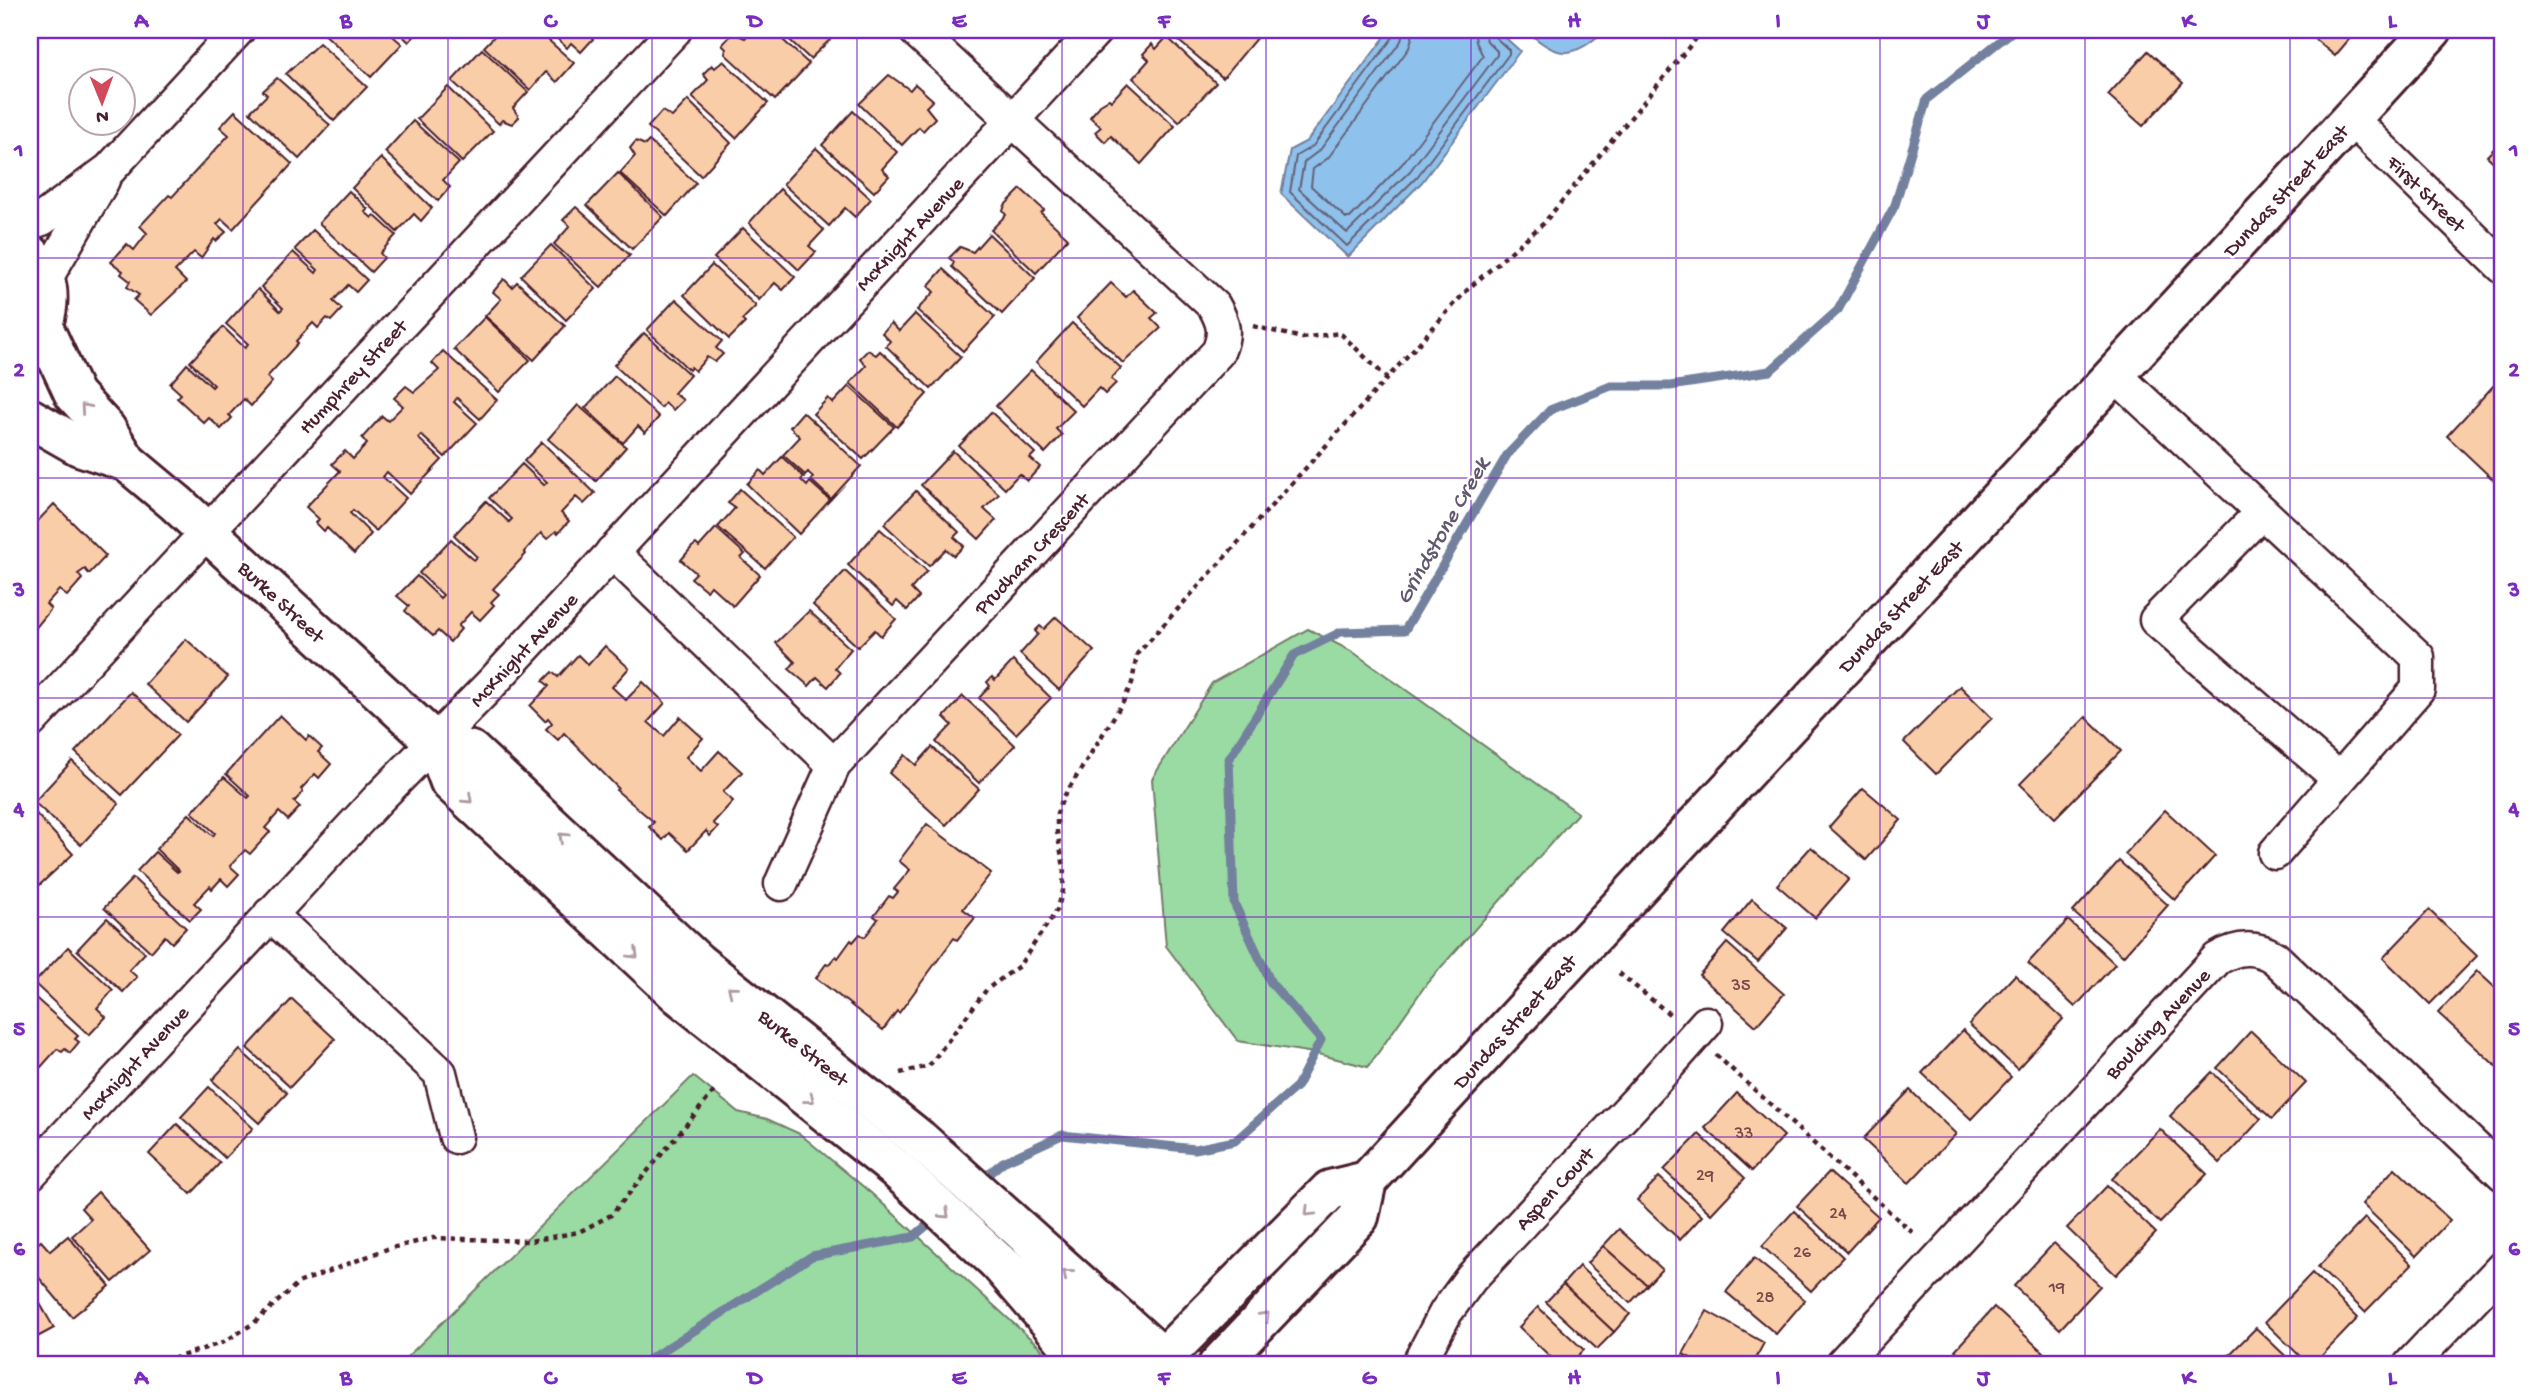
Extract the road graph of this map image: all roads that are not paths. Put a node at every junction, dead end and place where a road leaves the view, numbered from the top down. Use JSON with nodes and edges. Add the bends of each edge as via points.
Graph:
{"nodes":[{"id":1,"x":238,"y":30,"type":"edge"},
{"id":2,"x":675,"y":30,"type":"edge"},
{"id":3,"x":915,"y":30,"type":"edge"},
{"id":4,"x":1096,"y":30,"type":"edge"},
{"id":5,"x":2432,"y":30,"type":"edge"},
{"id":6,"x":2351,"y":119,"type":"junction"},
{"id":7,"x":1013,"y":121,"type":"junction"},
{"id":8,"x":108,"y":170,"type":"junction"},
{"id":9,"x":30,"y":223,"type":"edge"},
{"id":10,"x":37,"y":267,"type":"edge"},
{"id":11,"x":2503,"y":267,"type":"edge"},
{"id":12,"x":37,"y":341,"type":"edge"},
{"id":13,"x":2115,"y":374,"type":"junction"},
{"id":14,"x":30,"y":418,"type":"edge"},
{"id":15,"x":127,"y":461,"type":"junction"},
{"id":16,"x":2262,"y":512,"type":"junction"},
{"id":17,"x":207,"y":532,"type":"junction"},
{"id":18,"x":612,"y":552,"type":"junction"},
{"id":19,"x":30,"y":722,"type":"edge"},
{"id":20,"x":435,"y":742,"type":"junction"},
{"id":21,"x":834,"y":765,"type":"junction"},
{"id":22,"x":2339,"y":779,"type":"junction"},
{"id":23,"x":2275,"y":853,"type":"dead end"},
{"id":24,"x":781,"y":884,"type":"dead end"},
{"id":25,"x":271,"y":914,"type":"junction"},
{"id":26,"x":1700,"y":1029,"type":"road end"},
{"id":27,"x":456,"y":1137,"type":"dead end"},
{"id":28,"x":30,"y":1174,"type":"edge"},
{"id":29,"x":2503,"y":1174,"type":"edge"},
{"id":30,"x":1367,"y":1181,"type":"junction"},
{"id":31,"x":1010,"y":1248,"type":"junction"},
{"id":32,"x":2503,"y":1267,"type":"edge"},
{"id":33,"x":1155,"y":1363,"type":"edge"},
{"id":34,"x":1076,"y":1365,"type":"edge"},
{"id":35,"x":1218,"y":1365,"type":"edge"},
{"id":36,"x":1418,"y":1365,"type":"edge"},
{"id":37,"x":1841,"y":1365,"type":"edge"},
{"id":38,"x":2410,"y":1365,"type":"edge"}],
"edges":[{"from":1,"to":8,"type":"street"},
{"from":2,"to":17,"type":"street","name":"Humphrey Street"},
{"from":3,"to":7,"type":"street","name":"Prudham Crescent"},
{"from":4,"to":7,"type":"street","name":"McKnight Avenue"},
{"from":5,"to":6,"type":"main road","name":"Dundas Street East"},
{"from":6,"to":11,"type":"street","name":"First Street"},
{"from":6,"to":13,"type":"main road","name":"Dundas Street East"},
{"from":7,"to":18,"type":"street","name":"McKnight Avenue"},
{"from":7,"to":21,"type":"street","name":"Prudham Crescent","via":[[1214,306],[1223,323],[1224,338],[1219,352]]},
{"from":8,"to":9,"type":"street"},
{"from":8,"to":10,"type":"street"},
{"from":10,"to":12,"type":"main road","via":[[48,296]]},
{"from":15,"to":12,"type":"main road","name":"Burke Street","one_way":true},
{"from":13,"to":16,"type":"street"},
{"from":13,"to":30,"type":"main road","name":"Dundas Street East"},
{"from":14,"to":15,"type":"main road","name":"Burke Street","via":[[79,446]]},
{"from":15,"to":17,"type":"main road","name":"Burke Street"},
{"from":16,"to":22,"type":"street","via":[[2418,657],[2418,689]]},
{"from":16,"to":22,"type":"street","via":[[2156,620]]},
{"from":17,"to":19,"type":"street","name":"Humphrey Street"},
{"from":17,"to":20,"type":"main road","name":"Burke Street"},
{"from":18,"to":20,"type":"street","name":"McKnight Avenue"},
{"from":18,"to":21,"type":"street"},
{"from":20,"to":25,"type":"street","name":"McKnight Avenue"},
{"from":20,"to":31,"type":"main road","name":"Burke Street","via":[[471,751]]},
{"from":21,"to":24,"type":"street","name":"Prudham Crescent"},
{"from":22,"to":23,"type":"street"},
{"from":25,"to":27,"type":"street","via":[[440,1073]]},
{"from":25,"to":28,"type":"street","name":"McKnight Avenue"},
{"from":26,"to":36,"type":"street","name":"Aspen Court","via":[[1471,1278],[1446,1312]]},
{"from":29,"to":37,"type":"street","name":"Boulding Avenue","via":[[2275,958],[2263,950],[2231,951],[2217,959]]},
{"from":30,"to":33,"type":"main road","one_way":true,"via":[[1331,1190]]},
{"from":35,"to":30,"type":"main road","name":"Dundas Street East","one_way":true,"via":[[1359,1217]]},
{"from":31,"to":33,"type":"main road","via":[[1098,1339]]},
{"from":31,"to":34,"type":"main road"},
{"from":32,"to":38,"type":"street"}]}
